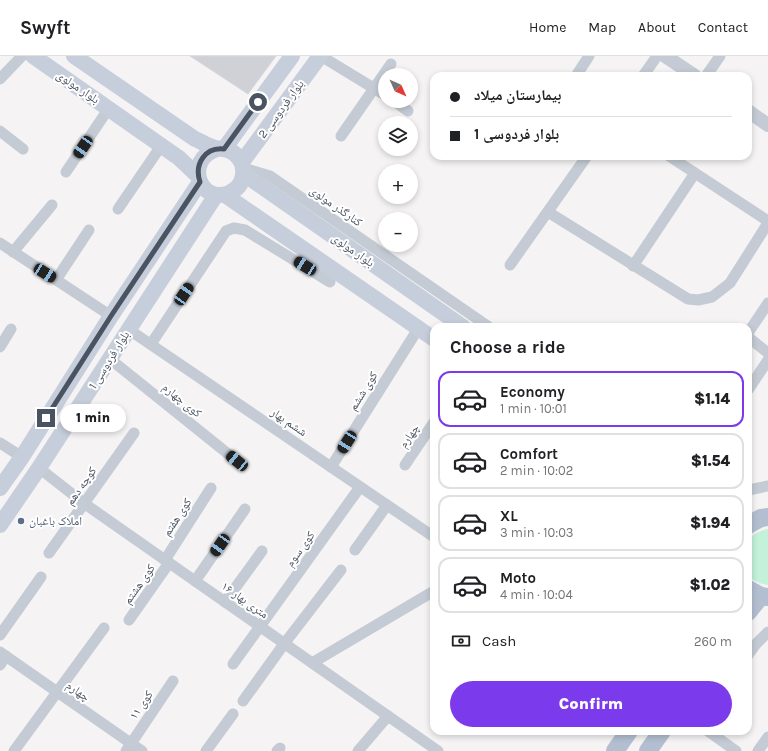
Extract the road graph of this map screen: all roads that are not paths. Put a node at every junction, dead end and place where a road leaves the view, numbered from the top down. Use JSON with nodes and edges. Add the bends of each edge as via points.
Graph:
{"nodes":[{"id":1,"x":22,"y":56,"type":"edge"},
{"id":2,"x":33,"y":56,"type":"edge"},
{"id":3,"x":74,"y":56,"type":"edge"},
{"id":4,"x":292,"y":56,"type":"edge"},
{"id":5,"x":320,"y":56,"type":"edge"},
{"id":6,"x":589,"y":56,"type":"edge"},
{"id":7,"x":657,"y":56,"type":"edge"},
{"id":8,"x":665,"y":56,"type":"edge"},
{"id":9,"x":720,"y":56,"type":"edge"},
{"id":10,"x":391,"y":64,"type":"dead end"},
{"id":11,"x":579,"y":72,"type":"edge"},
{"id":12,"x":646,"y":72,"type":"edge"},
{"id":13,"x":689,"y":72,"type":"edge"},
{"id":14,"x":709,"y":72,"type":"edge"},
{"id":15,"x":0,"y":79,"type":"edge"},
{"id":16,"x":374,"y":88,"type":"junction"},
{"id":17,"x":378,"y":91,"type":"edge"},
{"id":18,"x":109,"y":108,"type":"junction"},
{"id":19,"x":405,"y":108,"type":"edge"},
{"id":20,"x":408,"y":110,"type":"dead end"},
{"id":21,"x":752,"y":115,"type":"edge"},
{"id":22,"x":768,"y":125,"type":"edge"},
{"id":23,"x":0,"y":131,"type":"edge"},
{"id":24,"x":341,"y":136,"type":"dead end"},
{"id":25,"x":161,"y":146,"type":"junction"},
{"id":26,"x":23,"y":149,"type":"dead end"},
{"id":27,"x":220,"y":149,"type":"junction"},
{"id":28,"x":584,"y":160,"type":"edge"},
{"id":29,"x":675,"y":160,"type":"edge"},
{"id":30,"x":243,"y":168,"type":"junction"},
{"id":31,"x":66,"y":172,"type":"dead end"},
{"id":32,"x":695,"y":173,"type":"junction"},
{"id":33,"x":199,"y":179,"type":"junction"},
{"id":34,"x":220,"y":195,"type":"junction"},
{"id":35,"x":52,"y":205,"type":"dead end"},
{"id":36,"x":118,"y":209,"type":"dead end"},
{"id":37,"x":548,"y":212,"type":"junction"},
{"id":38,"x":768,"y":222,"type":"edge"},
{"id":39,"x":89,"y":230,"type":"dead end"},
{"id":40,"x":0,"y":243,"type":"edge"},
{"id":41,"x":12,"y":252,"type":"junction"},
{"id":42,"x":510,"y":265,"type":"dead end"},
{"id":43,"x":633,"y":266,"type":"junction"},
{"id":44,"x":56,"y":280,"type":"junction"},
{"id":45,"x":330,"y":282,"type":"dead end"},
{"id":46,"x":768,"y":303,"type":"edge"},
{"id":47,"x":111,"y":316,"type":"junction"},
{"id":48,"x":457,"y":323,"type":"edge"},
{"id":49,"x":483,"y":323,"type":"edge"},
{"id":50,"x":752,"y":328,"type":"edge"},
{"id":51,"x":12,"y":329,"type":"dead end"},
{"id":52,"x":128,"y":329,"type":"junction"},
{"id":53,"x":418,"y":329,"type":"junction"},
{"id":54,"x":430,"y":336,"type":"edge"},
{"id":55,"x":752,"y":340,"type":"edge"},
{"id":56,"x":151,"y":344,"type":"junction"},
{"id":57,"x":0,"y":347,"type":"edge"},
{"id":58,"x":768,"y":353,"type":"edge"},
{"id":59,"x":110,"y":359,"type":"junction"},
{"id":60,"x":768,"y":360,"type":"edge"},
{"id":61,"x":752,"y":384,"type":"edge"},
{"id":62,"x":430,"y":428,"type":"edge"},
{"id":63,"x":134,"y":433,"type":"dead end"},
{"id":64,"x":0,"y":442,"type":"edge"},
{"id":65,"x":22,"y":457,"type":"junction"},
{"id":66,"x":237,"y":461,"type":"dead end"},
{"id":67,"x":405,"y":465,"type":"dead end"},
{"id":68,"x":331,"y":467,"type":"junction"},
{"id":69,"x":39,"y":468,"type":"junction"},
{"id":70,"x":768,"y":486,"type":"edge"},
{"id":71,"x":360,"y":487,"type":"junction"},
{"id":72,"x":0,"y":488,"type":"edge"},
{"id":73,"x":211,"y":488,"type":"dead end"},
{"id":74,"x":752,"y":489,"type":"edge"},
{"id":75,"x":85,"y":504,"type":"junction"},
{"id":76,"x":387,"y":505,"type":"junction"},
{"id":77,"x":245,"y":509,"type":"dead end"},
{"id":78,"x":0,"y":525,"type":"edge"},
{"id":79,"x":430,"y":534,"type":"edge"},
{"id":80,"x":355,"y":550,"type":"dead end"},
{"id":81,"x":262,"y":551,"type":"dead end"},
{"id":82,"x":49,"y":553,"type":"dead end"},
{"id":83,"x":167,"y":561,"type":"junction"},
{"id":84,"x":341,"y":570,"type":"dead end"},
{"id":85,"x":41,"y":577,"type":"dead end"},
{"id":86,"x":195,"y":581,"type":"junction"},
{"id":87,"x":430,"y":593,"type":"edge"},
{"id":88,"x":759,"y":594,"type":"edge"},
{"id":89,"x":225,"y":602,"type":"junction"},
{"id":90,"x":752,"y":605,"type":"edge"},
{"id":91,"x":129,"y":620,"type":"dead end"},
{"id":92,"x":260,"y":626,"type":"junction"},
{"id":93,"x":104,"y":628,"type":"dead end"},
{"id":94,"x":768,"y":632,"type":"edge"},
{"id":95,"x":0,"y":634,"type":"edge"},
{"id":96,"x":284,"y":644,"type":"junction"},
{"id":97,"x":752,"y":650,"type":"edge"},
{"id":98,"x":2,"y":657,"type":"edge"},
{"id":99,"x":312,"y":663,"type":"junction"},
{"id":100,"x":233,"y":664,"type":"dead end"},
{"id":101,"x":173,"y":681,"type":"dead end"},
{"id":102,"x":57,"y":692,"type":"junction"},
{"id":103,"x":243,"y":701,"type":"dead end"},
{"id":104,"x":233,"y":714,"type":"dead end"},
{"id":105,"x":388,"y":716,"type":"junction"},
{"id":106,"x":626,"y":735,"type":"edge"},
{"id":107,"x":659,"y":735,"type":"edge"},
{"id":108,"x":714,"y":735,"type":"edge"},
{"id":109,"x":768,"y":737,"type":"edge"},
{"id":110,"x":128,"y":747,"type":"edge"},
{"id":111,"x":14,"y":751,"type":"edge"},
{"id":112,"x":142,"y":751,"type":"edge"},
{"id":113,"x":206,"y":751,"type":"edge"},
{"id":114,"x":358,"y":751,"type":"edge"},
{"id":115,"x":438,"y":751,"type":"edge"},
{"id":116,"x":615,"y":751,"type":"edge"},
{"id":117,"x":648,"y":751,"type":"edge"},
{"id":118,"x":736,"y":751,"type":"edge"},
{"id":119,"x":758,"y":751,"type":"edge"}],
"edges":[{"from":1,"to":15,"type":"street"},
{"from":2,"to":18,"type":"main road","name":"بلوار مولوی"},
{"from":3,"to":27,"type":"main road","name":"بلوار مولوی","via":[[195,139]]},
{"from":4,"to":27,"type":"main road","name":"بلوار فردوسی 2"},
{"from":5,"to":16,"type":"street"},
{"from":5,"to":30,"type":"main road","name":"بلوار فردوسی 2"},
{"from":6,"to":11,"type":"street"},
{"from":7,"to":12,"type":"street"},
{"from":8,"to":13,"type":"street"},
{"from":9,"to":14,"type":"street"},
{"from":10,"to":16,"type":"street"},
{"from":16,"to":17,"type":"street"},
{"from":16,"to":24,"type":"street"},
{"from":18,"to":25,"type":"main road","name":"بلوار مولوی"},
{"from":18,"to":31,"type":"street"},
{"from":19,"to":20,"type":"street"},
{"from":21,"to":22,"type":"street"},
{"from":23,"to":26,"type":"street"},
{"from":25,"to":33,"type":"main road","name":"بلوار مولوی","via":[[180,158]]},
{"from":25,"to":36,"type":"street"},
{"from":27,"to":30,"type":"main road","via":[[235,153]]},
{"from":27,"to":33,"type":"main road","via":[[211,151],[202,159],[198,170]]},
{"from":28,"to":37,"type":"street"},
{"from":29,"to":32,"type":"street"},
{"from":30,"to":34,"type":"main road","via":[[240,185]]},
{"from":30,"to":48,"type":"main road","name":"بلوار مولوی"},
{"from":30,"to":49,"type":"street","name":"کنارگذر مولوی","via":[[270,176]]},
{"from":32,"to":38,"type":"street"},
{"from":32,"to":43,"type":"street"},
{"from":33,"to":34,"type":"main road","via":[[206,190]]},
{"from":33,"to":47,"type":"main road","name":"بلوار فردوسی 1"},
{"from":34,"to":52,"type":"main road","name":"بلوار فردوسی 1"},
{"from":34,"to":53,"type":"main road"},
{"from":35,"to":41,"type":"street"},
{"from":37,"to":42,"type":"street"},
{"from":37,"to":43,"type":"street"},
{"from":38,"to":43,"type":"street","via":[[730,283],[712,297],[688,299]]},
{"from":39,"to":44,"type":"street"},
{"from":40,"to":41,"type":"street"},
{"from":41,"to":44,"type":"street"},
{"from":44,"to":47,"type":"street"},
{"from":45,"to":56,"type":"street","via":[[246,230],[234,228],[226,231]]},
{"from":46,"to":50,"type":"street"},
{"from":47,"to":65,"type":"main road","name":"بلوار فردوسی 1"},
{"from":51,"to":57,"type":"street"},
{"from":52,"to":56,"type":"street","name":"ششم بهار"},
{"from":52,"to":59,"type":"main road","name":"بلوار فردوسی 1"},
{"from":53,"to":54,"type":"main road"},
{"from":53,"to":68,"type":"street","name":"کوی ششم"},
{"from":55,"to":58,"type":"street"},
{"from":56,"to":68,"type":"street","name":"ششم بهار"},
{"from":59,"to":66,"type":"street","name":"کوی چهارم"},
{"from":59,"to":69,"type":"main road","name":"بلوار فردوسی 1"},
{"from":60,"to":61,"type":"street"},
{"from":62,"to":67,"type":"street","name":"چهارم"},
{"from":63,"to":75,"type":"street","name":"کوچه دهم"},
{"from":64,"to":65,"type":"street"},
{"from":65,"to":69,"type":"main road"},
{"from":65,"to":72,"type":"main road","name":"بلوار فردوسی 1"},
{"from":68,"to":71,"type":"street","name":"ششم بهار"},
{"from":69,"to":75,"type":"street","name":"۱۶ متری بهار"},
{"from":69,"to":78,"type":"main road","name":"بلوار فردوسی 1"},
{"from":70,"to":74,"type":"street"},
{"from":71,"to":76,"type":"street","name":"ششم بهار"},
{"from":71,"to":92,"type":"street","name":"کوی سوم"},
{"from":73,"to":83,"type":"street","name":"کوی هفتم"},
{"from":75,"to":82,"type":"street","name":"کوچه دهم"},
{"from":75,"to":83,"type":"street","name":"۱۶ متری بهار"},
{"from":76,"to":79,"type":"street","name":"ششم بهار"},
{"from":76,"to":80,"type":"street"},
{"from":77,"to":86,"type":"street"},
{"from":81,"to":89,"type":"street"},
{"from":83,"to":86,"type":"street","name":"۱۶ متری بهار"},
{"from":83,"to":91,"type":"street","name":"کوی هشتم"},
{"from":84,"to":96,"type":"street"},
{"from":85,"to":95,"type":"street"},
{"from":86,"to":89,"type":"street","name":"۱۶ متری بهار"},
{"from":87,"to":99,"type":"street"},
{"from":88,"to":90,"type":"main road"},
{"from":89,"to":92,"type":"street","name":"۱۶ متری بهار"},
{"from":92,"to":96,"type":"street","name":"۱۶ متری بهار"},
{"from":92,"to":100,"type":"street","name":"کوی سوم"},
{"from":93,"to":102,"type":"street"},
{"from":94,"to":97,"type":"street"},
{"from":96,"to":99,"type":"street","name":"۱۶ متری بهار"},
{"from":96,"to":103,"type":"street"},
{"from":98,"to":102,"type":"street","name":"چهارم"},
{"from":99,"to":105,"type":"street","name":"۱۶ متری بهار"},
{"from":101,"to":110,"type":"street","name":"کوی ۱۱"},
{"from":102,"to":110,"type":"street","name":"چهارم"},
{"from":102,"to":111,"type":"street"},
{"from":104,"to":113,"type":"street"},
{"from":105,"to":114,"type":"street"},
{"from":105,"to":115,"type":"street","name":"۱۶ متری بهار"},
{"from":106,"to":116,"type":"main road"},
{"from":107,"to":117,"type":"main road"},
{"from":108,"to":118,"type":"street"},
{"from":109,"to":119,"type":"street"},
{"from":110,"to":112,"type":"street","name":"چهارم"}]}
